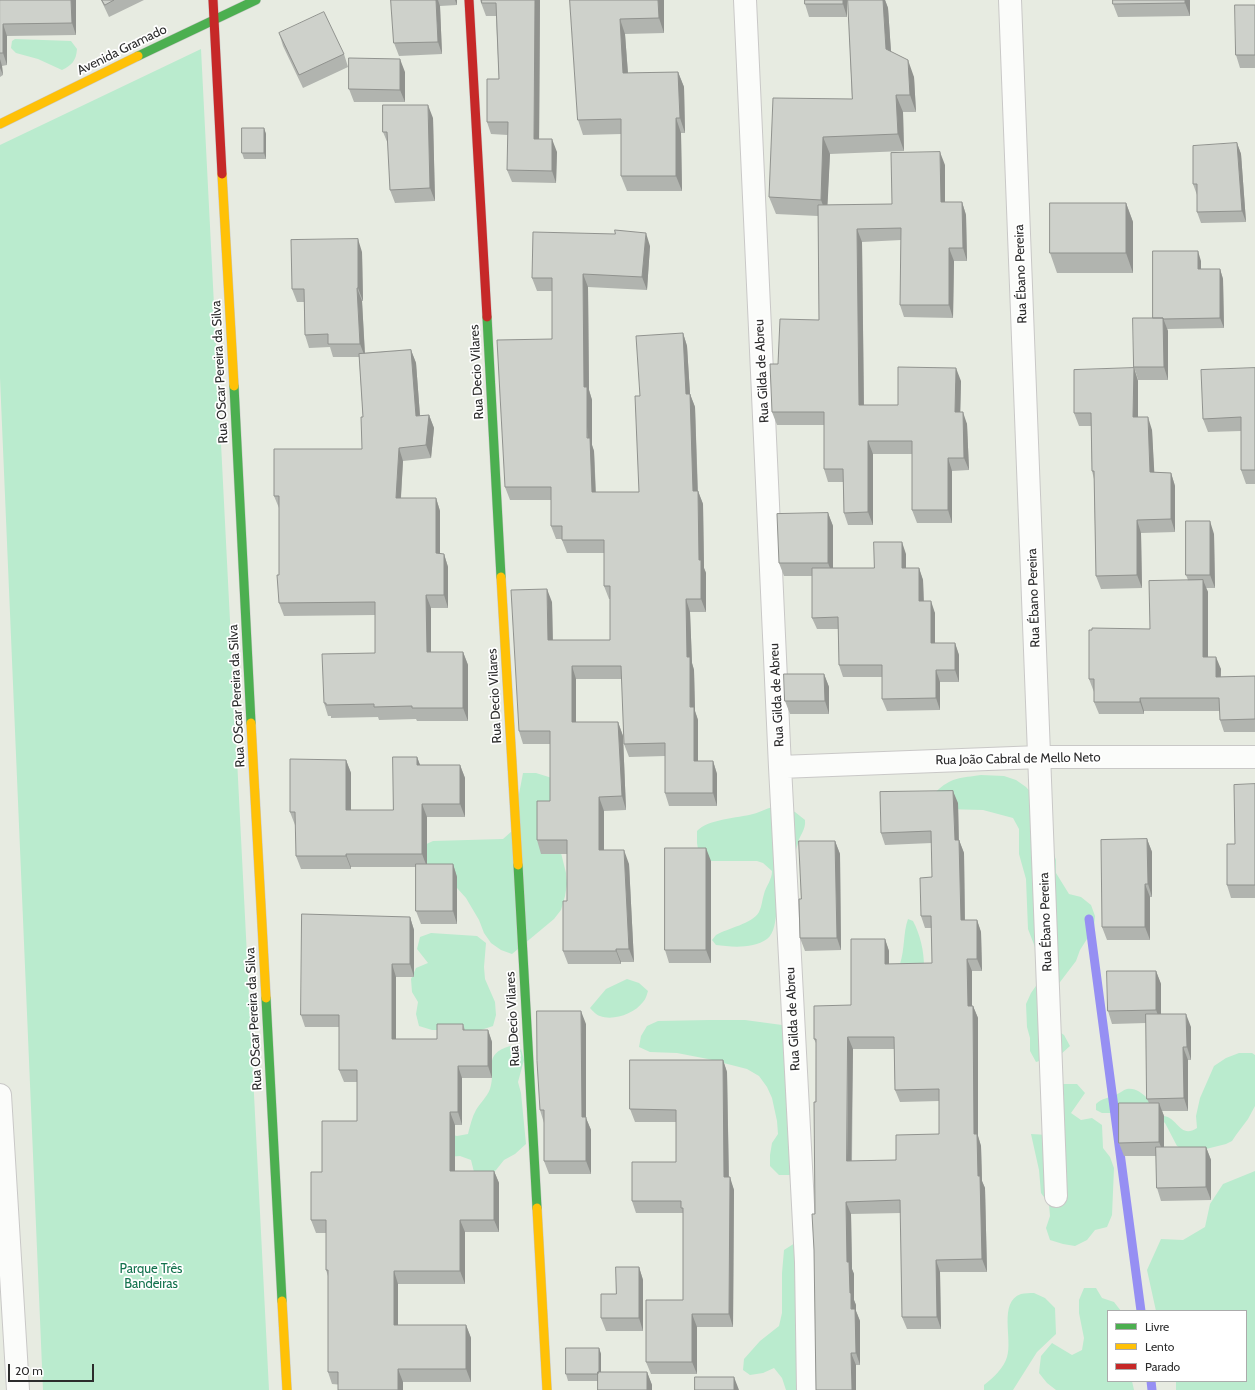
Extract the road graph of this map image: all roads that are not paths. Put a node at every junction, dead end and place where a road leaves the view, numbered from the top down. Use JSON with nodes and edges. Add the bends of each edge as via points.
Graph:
{"nodes":[{"id":1,"x":213,"y":0,"type":"edge"},
{"id":2,"x":256,"y":0,"type":"edge"},
{"id":3,"x":470,"y":0,"type":"edge"},
{"id":4,"x":745,"y":0,"type":"edge"},
{"id":5,"x":1010,"y":0,"type":"edge"},
{"id":6,"x":214,"y":19,"type":"junction"},
{"id":7,"x":0,"y":124,"type":"edge"},
{"id":8,"x":1040,"y":756,"type":"junction"},
{"id":9,"x":1255,"y":757,"type":"edge"},
{"id":10,"x":780,"y":767,"type":"junction"},
{"id":11,"x":0,"y":1095,"type":"edge"},
{"id":12,"x":1056,"y":1196,"type":"dead end"},
{"id":13,"x":18,"y":1390,"type":"edge"},
{"id":14,"x":287,"y":1390,"type":"edge"},
{"id":15,"x":547,"y":1390,"type":"edge"},
{"id":16,"x":808,"y":1390,"type":"edge"}],
"edges":[{"from":1,"to":6,"type":"street","name":"Rua OScar Pereira da Silva"},
{"from":2,"to":6,"type":"street","name":"Avenida Gramado"},
{"from":3,"to":15,"type":"street","name":"Rua Decio Vilares"},
{"from":4,"to":10,"type":"street","name":"Rua Gilda de Abreu"},
{"from":5,"to":8,"type":"street","name":"Rua Ébano Pereira"},
{"from":6,"to":7,"type":"street","name":"Avenida Gramado"},
{"from":6,"to":14,"type":"street","name":"Rua OScar Pereira da Silva"},
{"from":8,"to":9,"type":"street","name":"Rua João Cabral de Mello Neto"},
{"from":8,"to":10,"type":"street","name":"Rua João Cabral de Mello Neto"},
{"from":8,"to":12,"type":"street","name":"Rua Ébano Pereira"},
{"from":10,"to":16,"type":"street","name":"Rua Gilda de Abreu","via":[[806,1262]]},
{"from":11,"to":13,"type":"street"}]}
